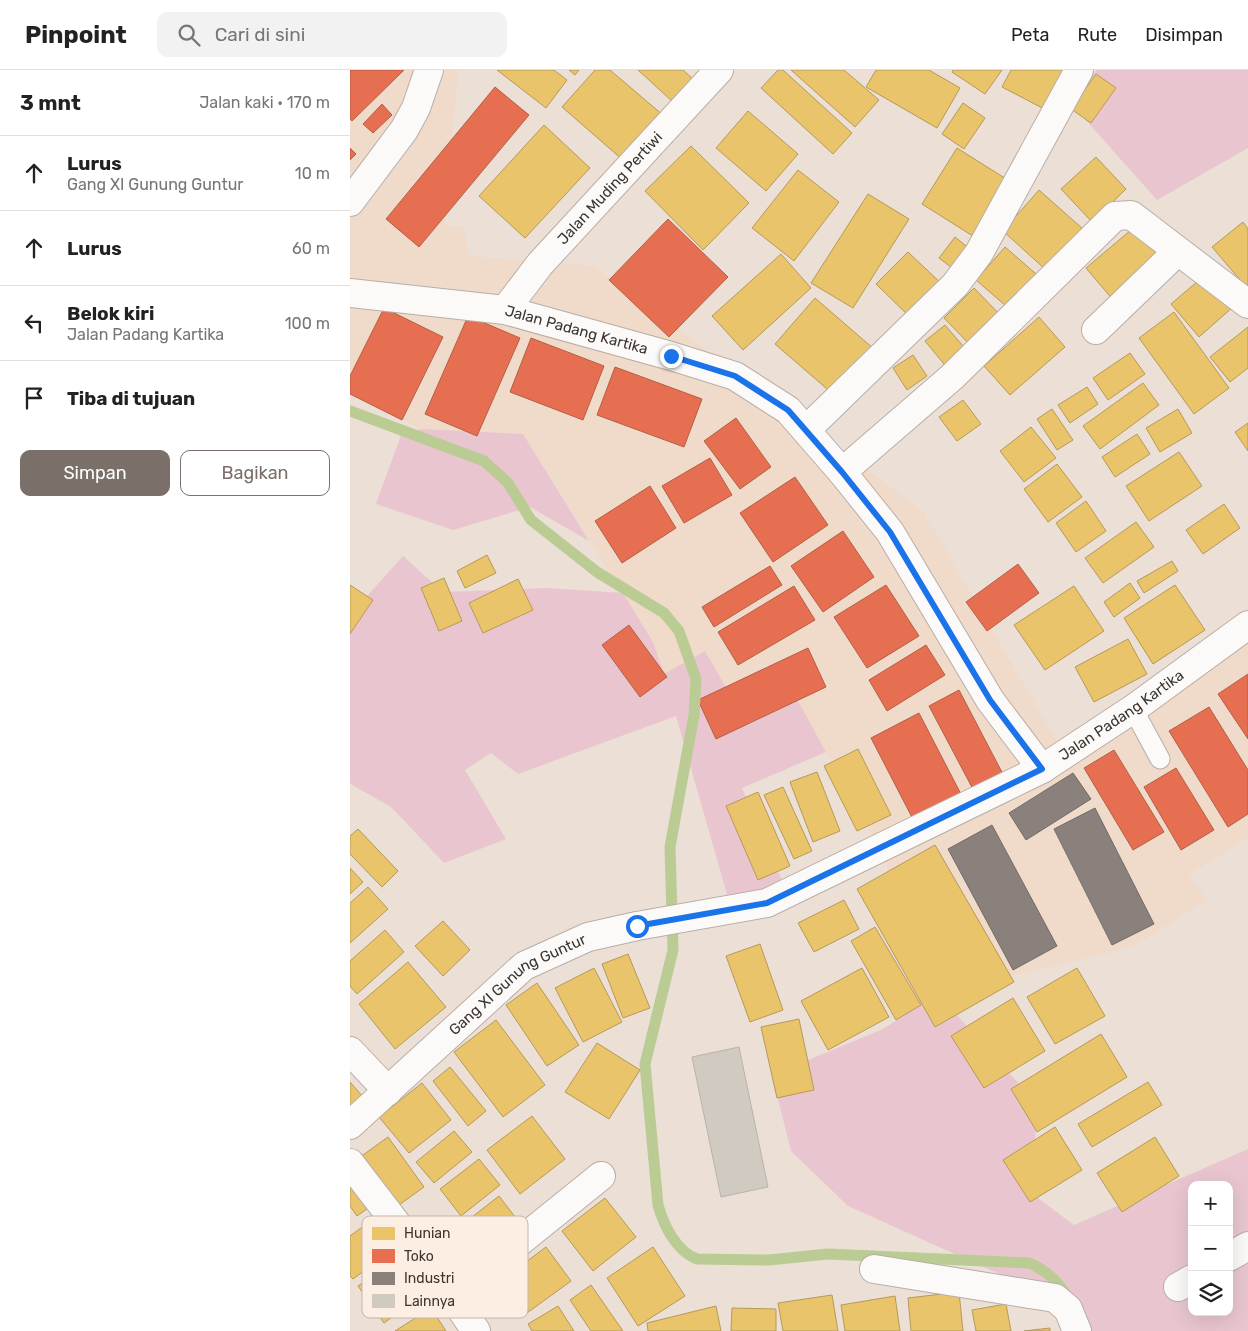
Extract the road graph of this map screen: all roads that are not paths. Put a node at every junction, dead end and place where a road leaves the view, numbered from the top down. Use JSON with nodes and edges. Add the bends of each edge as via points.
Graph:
{"nodes":[{"id":1,"x":429,"y":70,"type":"edge"},
{"id":2,"x":719,"y":70,"type":"edge"},
{"id":3,"x":1079,"y":70,"type":"edge"},
{"id":4,"x":350,"y":202,"type":"edge"},
{"id":5,"x":1178,"y":251,"type":"junction"},
{"id":6,"x":352,"y":300,"type":"edge"},
{"id":7,"x":1248,"y":304,"type":"edge"},
{"id":8,"x":505,"y":310,"type":"junction"},
{"id":9,"x":1096,"y":330,"type":"dead end"},
{"id":10,"x":806,"y":430,"type":"junction"},
{"id":11,"x":842,"y":472,"type":"junction"},
{"id":12,"x":1248,"y":625,"type":"edge"},
{"id":13,"x":1134,"y":709,"type":"junction"},
{"id":14,"x":1160,"y":759,"type":"dead end"},
{"id":15,"x":1042,"y":769,"type":"junction"},
{"id":16,"x":350,"y":1051,"type":"edge"},
{"id":17,"x":388,"y":1091,"type":"junction"},
{"id":18,"x":350,"y":1126,"type":"edge"},
{"id":19,"x":350,"y":1163,"type":"edge"},
{"id":20,"x":602,"y":1176,"type":"dead end"},
{"id":21,"x":391,"y":1216,"type":"edge"},
{"id":22,"x":528,"y":1235,"type":"edge"},
{"id":23,"x":1248,"y":1246,"type":"edge"},
{"id":24,"x":1233,"y":1255,"type":"edge"},
{"id":25,"x":874,"y":1269,"type":"dead end"},
{"id":26,"x":467,"y":1318,"type":"edge"},
{"id":27,"x":476,"y":1331,"type":"edge"},
{"id":28,"x":1077,"y":1331,"type":"edge"}],
"edges":[{"from":1,"to":4,"type":"street","via":[[416,108],[404,130]]},
{"from":2,"to":8,"type":"street","name":"Jalan Muding Pertiwi","via":[[540,264]]},
{"from":3,"to":10,"type":"street","via":[[979,253],[954,284]]},
{"from":5,"to":7,"type":"street"},
{"from":5,"to":9,"type":"street"},
{"from":5,"to":11,"type":"street","via":[[1131,215],[1115,216],[952,377]]},
{"from":6,"to":8,"type":"street","name":"Jalan Padang Kartika"},
{"from":8,"to":10,"type":"street","name":"Jalan Padang Kartika","via":[[735,376],[788,410]]},
{"from":10,"to":11,"type":"street","name":"Jalan Padang Kartika"},
{"from":11,"to":15,"type":"street","name":"Jalan Padang Kartika","via":[[890,532],[990,700]]},
{"from":12,"to":13,"type":"street","name":"Jalan Padang Kartika"},
{"from":13,"to":14,"type":"lane"},
{"from":13,"to":15,"type":"street","name":"Jalan Padang Kartika"},
{"from":15,"to":17,"type":"street","name":"Gang XI Gunung Guntur","via":[[767,903],[588,937],[524,966]]},
{"from":16,"to":17,"type":"street"},
{"from":17,"to":18,"type":"street","name":"Gang XI Gunung Guntur"},
{"from":19,"to":21,"type":"street"},
{"from":20,"to":22,"type":"street"},
{"from":23,"to":24,"type":"street"},
{"from":25,"to":28,"type":"street","via":[[1055,1298],[1068,1309]]},
{"from":26,"to":27,"type":"street"}]}
